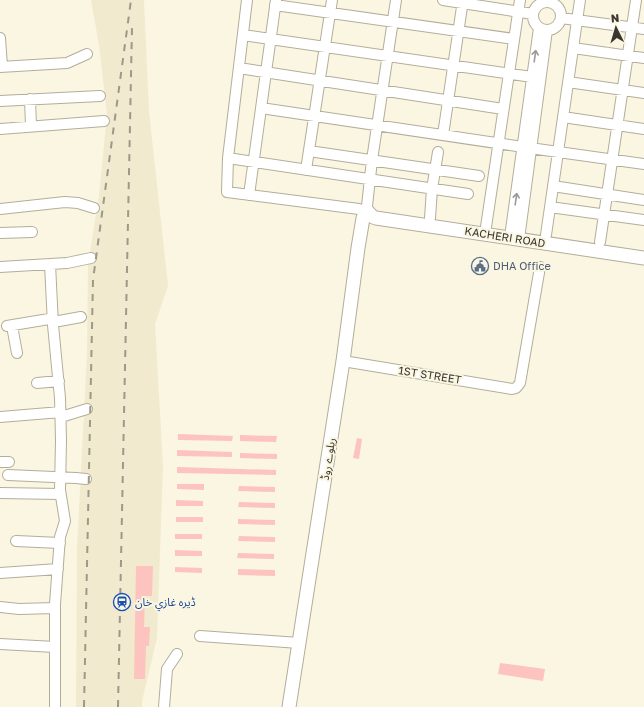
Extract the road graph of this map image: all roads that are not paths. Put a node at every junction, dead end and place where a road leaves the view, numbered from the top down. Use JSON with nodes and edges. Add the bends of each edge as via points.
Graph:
{"nodes":[{"id":1,"x":247,"y":0,"type":"edge"},
{"id":2,"x":332,"y":0,"type":"edge"},
{"id":3,"x":396,"y":0,"type":"edge"},
{"id":4,"x":443,"y":0,"type":"edge"},
{"id":5,"x":520,"y":0,"type":"edge"},
{"id":6,"x":580,"y":0,"type":"edge"},
{"id":7,"x":637,"y":0,"type":"edge"},
{"id":8,"x":462,"y":1,"type":"edge"},
{"id":9,"x":549,"y":1,"type":"edge"},
{"id":10,"x":644,"y":1,"type":"edge"},
{"id":11,"x":276,"y":2,"type":"edge"},
{"id":12,"x":518,"y":12,"type":"junction"},
{"id":13,"x":330,"y":13,"type":"junction"},
{"id":14,"x":533,"y":14,"type":"junction"},
{"id":15,"x":561,"y":18,"type":"junction"},
{"id":16,"x":577,"y":21,"type":"junction"},
{"id":17,"x":393,"y":22,"type":"junction"},
{"id":18,"x":632,"y":28,"type":"junction"},
{"id":19,"x":543,"y":29,"type":"junction"},
{"id":20,"x":644,"y":29,"type":"edge"},
{"id":21,"x":458,"y":31,"type":"junction"},
{"id":22,"x":243,"y":35,"type":"junction"},
{"id":23,"x":0,"y":38,"type":"edge"},
{"id":24,"x":270,"y":38,"type":"junction"},
{"id":25,"x":514,"y":39,"type":"junction"},
{"id":26,"x":325,"y":46,"type":"junction"},
{"id":27,"x":573,"y":48,"type":"junction"},
{"id":28,"x":87,"y":54,"type":"dead end"},
{"id":29,"x":388,"y":55,"type":"junction"},
{"id":30,"x":627,"y":56,"type":"junction"},
{"id":31,"x":644,"y":58,"type":"edge"},
{"id":32,"x":453,"y":65,"type":"junction"},
{"id":33,"x":1,"y":67,"type":"edge"},
{"id":34,"x":239,"y":68,"type":"junction"},
{"id":35,"x":266,"y":72,"type":"junction"},
{"id":36,"x":508,"y":73,"type":"junction"},
{"id":37,"x":532,"y":77,"type":"junction"},
{"id":38,"x":320,"y":81,"type":"junction"},
{"id":39,"x":568,"y":82,"type":"junction"},
{"id":40,"x":383,"y":90,"type":"junction"},
{"id":41,"x":622,"y":90,"type":"junction"},
{"id":42,"x":644,"y":94,"type":"edge"},
{"id":43,"x":100,"y":96,"type":"dead end"},
{"id":44,"x":30,"y":99,"type":"junction"},
{"id":45,"x":448,"y":100,"type":"junction"},
{"id":46,"x":0,"y":101,"type":"edge"},
{"id":47,"x":261,"y":108,"type":"junction"},
{"id":48,"x":503,"y":109,"type":"junction"},
{"id":49,"x":314,"y":116,"type":"junction"},
{"id":50,"x":563,"y":117,"type":"junction"},
{"id":51,"x":104,"y":121,"type":"dead end"},
{"id":52,"x":377,"y":125,"type":"junction"},
{"id":53,"x":617,"y":125,"type":"junction"},
{"id":54,"x":31,"y":126,"type":"junction"},
{"id":55,"x":0,"y":129,"type":"edge"},
{"id":56,"x":644,"y":129,"type":"edge"},
{"id":57,"x":443,"y":135,"type":"junction"},
{"id":58,"x":498,"y":144,"type":"junction"},
{"id":59,"x":527,"y":147,"type":"junction"},
{"id":60,"x":309,"y":151,"type":"junction"},
{"id":61,"x":438,"y":152,"type":"dead end"},
{"id":62,"x":558,"y":152,"type":"junction"},
{"id":63,"x":228,"y":158,"type":"junction"},
{"id":64,"x":612,"y":159,"type":"junction"},
{"id":65,"x":372,"y":160,"type":"junction"},
{"id":66,"x":254,"y":162,"type":"junction"},
{"id":67,"x":644,"y":164,"type":"edge"},
{"id":68,"x":306,"y":170,"type":"junction"},
{"id":69,"x":435,"y":170,"type":"junction"},
{"id":70,"x":479,"y":176,"type":"dead end"},
{"id":71,"x":371,"y":179,"type":"junction"},
{"id":72,"x":553,"y":186,"type":"junction"},
{"id":73,"x":432,"y":189,"type":"junction"},
{"id":74,"x":468,"y":194,"type":"dead end"},
{"id":75,"x":607,"y":194,"type":"junction"},
{"id":76,"x":250,"y":195,"type":"junction"},
{"id":77,"x":644,"y":200,"type":"edge"},
{"id":78,"x":550,"y":207,"type":"junction"},
{"id":79,"x":94,"y":208,"type":"dead end"},
{"id":80,"x":0,"y":209,"type":"edge"},
{"id":81,"x":368,"y":212,"type":"junction"},
{"id":82,"x":604,"y":214,"type":"junction"},
{"id":83,"x":430,"y":218,"type":"junction"},
{"id":84,"x":644,"y":220,"type":"edge"},
{"id":85,"x":486,"y":227,"type":"junction"},
{"id":86,"x":32,"y":232,"type":"dead end"},
{"id":87,"x":0,"y":233,"type":"edge"},
{"id":88,"x":515,"y":234,"type":"junction"},
{"id":89,"x":546,"y":235,"type":"junction"},
{"id":90,"x":600,"y":242,"type":"junction"},
{"id":91,"x":644,"y":249,"type":"edge"},
{"id":92,"x":91,"y":258,"type":"dead end"},
{"id":93,"x":644,"y":258,"type":"edge"},
{"id":94,"x":50,"y":264,"type":"junction"},
{"id":95,"x":540,"y":266,"type":"dead end"},
{"id":96,"x":0,"y":267,"type":"edge"},
{"id":97,"x":81,"y":317,"type":"dead end"},
{"id":98,"x":53,"y":319,"type":"junction"},
{"id":99,"x":17,"y":353,"type":"dead end"},
{"id":100,"x":344,"y":361,"type":"junction"},
{"id":101,"x":59,"y":381,"type":"junction"},
{"id":102,"x":38,"y":383,"type":"dead end"},
{"id":103,"x":87,"y":409,"type":"dead end"},
{"id":104,"x":61,"y":415,"type":"junction"},
{"id":105,"x":0,"y":417,"type":"edge"},
{"id":106,"x":8,"y":475,"type":"dead end"},
{"id":107,"x":60,"y":477,"type":"junction"},
{"id":108,"x":86,"y":479,"type":"dead end"},
{"id":109,"x":0,"y":493,"type":"edge"},
{"id":110,"x":60,"y":494,"type":"junction"},
{"id":111,"x":16,"y":541,"type":"dead end"},
{"id":112,"x":60,"y":543,"type":"junction"},
{"id":113,"x":58,"y":569,"type":"junction"},
{"id":114,"x":0,"y":573,"type":"edge"},
{"id":115,"x":0,"y":607,"type":"edge"},
{"id":116,"x":55,"y":608,"type":"junction"},
{"id":117,"x":200,"y":636,"type":"dead end"},
{"id":118,"x":299,"y":642,"type":"junction"},
{"id":119,"x":0,"y":644,"type":"edge"},
{"id":120,"x":55,"y":647,"type":"junction"},
{"id":121,"x":177,"y":654,"type":"dead end"},
{"id":122,"x":56,"y":707,"type":"edge"},
{"id":123,"x":164,"y":707,"type":"edge"},
{"id":124,"x":289,"y":707,"type":"edge"}],
"edges":[{"from":1,"to":22,"type":"street"},
{"from":2,"to":13,"type":"street"},
{"from":3,"to":17,"type":"street"},
{"from":4,"to":8,"type":"street"},
{"from":5,"to":12,"type":"street"},
{"from":6,"to":16,"type":"street"},
{"from":7,"to":10,"type":"street"},
{"from":7,"to":18,"type":"street"},
{"from":8,"to":12,"type":"street"},
{"from":8,"to":21,"type":"street"},
{"from":9,"to":14,"type":"street","via":[[537,6]]},
{"from":9,"to":15,"type":"street","via":[[560,11]]},
{"from":11,"to":13,"type":"street"},
{"from":11,"to":24,"type":"street"},
{"from":12,"to":14,"type":"street"},
{"from":12,"to":25,"type":"street"},
{"from":13,"to":17,"type":"street"},
{"from":13,"to":26,"type":"street"},
{"from":14,"to":19,"type":"street","via":[[534,23]]},
{"from":15,"to":16,"type":"street"},
{"from":15,"to":19,"type":"street","via":[[554,28]]},
{"from":16,"to":18,"type":"street"},
{"from":16,"to":27,"type":"street"},
{"from":17,"to":21,"type":"street"},
{"from":17,"to":29,"type":"street"},
{"from":18,"to":20,"type":"street"},
{"from":18,"to":30,"type":"street"},
{"from":37,"to":19,"type":"street","one_way":true},
{"from":19,"to":59,"type":"street"},
{"from":21,"to":25,"type":"street"},
{"from":21,"to":32,"type":"street"},
{"from":22,"to":24,"type":"street"},
{"from":22,"to":34,"type":"street"},
{"from":23,"to":33,"type":"street"},
{"from":24,"to":26,"type":"street"},
{"from":24,"to":35,"type":"street"},
{"from":25,"to":36,"type":"street"},
{"from":26,"to":29,"type":"street"},
{"from":26,"to":38,"type":"street"},
{"from":27,"to":30,"type":"street"},
{"from":27,"to":39,"type":"street"},
{"from":28,"to":33,"type":"street","via":[[67,63]]},
{"from":29,"to":32,"type":"street"},
{"from":29,"to":40,"type":"street"},
{"from":30,"to":31,"type":"street"},
{"from":30,"to":41,"type":"street"},
{"from":32,"to":36,"type":"street"},
{"from":32,"to":45,"type":"street"},
{"from":34,"to":35,"type":"street"},
{"from":34,"to":63,"type":"street"},
{"from":35,"to":38,"type":"street"},
{"from":35,"to":47,"type":"street"},
{"from":36,"to":37,"type":"street"},
{"from":36,"to":48,"type":"street"},
{"from":37,"to":59,"type":"street"},
{"from":38,"to":40,"type":"street"},
{"from":38,"to":49,"type":"street"},
{"from":39,"to":41,"type":"street"},
{"from":39,"to":50,"type":"street"},
{"from":40,"to":45,"type":"street"},
{"from":40,"to":52,"type":"street"},
{"from":41,"to":42,"type":"street"},
{"from":41,"to":53,"type":"street"},
{"from":43,"to":44,"type":"street"},
{"from":44,"to":46,"type":"street"},
{"from":44,"to":54,"type":"street"},
{"from":45,"to":48,"type":"street"},
{"from":45,"to":57,"type":"street"},
{"from":47,"to":49,"type":"street"},
{"from":47,"to":66,"type":"street"},
{"from":48,"to":58,"type":"street"},
{"from":49,"to":52,"type":"street"},
{"from":49,"to":60,"type":"street"},
{"from":50,"to":53,"type":"street"},
{"from":50,"to":62,"type":"street"},
{"from":51,"to":54,"type":"street"},
{"from":52,"to":57,"type":"street"},
{"from":52,"to":65,"type":"street"},
{"from":53,"to":56,"type":"street"},
{"from":53,"to":64,"type":"street"},
{"from":54,"to":55,"type":"street"},
{"from":57,"to":58,"type":"street"},
{"from":58,"to":59,"type":"street"},
{"from":58,"to":85,"type":"street"},
{"from":59,"to":62,"type":"street"},
{"from":59,"to":88,"type":"street"},
{"from":60,"to":65,"type":"street"},
{"from":60,"to":68,"type":"street"},
{"from":61,"to":69,"type":"street"},
{"from":62,"to":64,"type":"street"},
{"from":62,"to":72,"type":"street"},
{"from":63,"to":66,"type":"street"},
{"from":63,"to":76,"type":"street","name":"KACHERI ROAD","via":[[227,192]]},
{"from":64,"to":67,"type":"street"},
{"from":64,"to":75,"type":"street"},
{"from":65,"to":69,"type":"street"},
{"from":65,"to":71,"type":"street"},
{"from":66,"to":68,"type":"street"},
{"from":66,"to":76,"type":"street"},
{"from":68,"to":71,"type":"street"},
{"from":69,"to":70,"type":"street"},
{"from":69,"to":73,"type":"street"},
{"from":71,"to":73,"type":"street"},
{"from":71,"to":81,"type":"street"},
{"from":72,"to":75,"type":"street"},
{"from":72,"to":78,"type":"street"},
{"from":73,"to":74,"type":"street"},
{"from":73,"to":83,"type":"street"},
{"from":75,"to":77,"type":"street"},
{"from":75,"to":82,"type":"street"},
{"from":76,"to":81,"type":"street","name":"KACHERI ROAD"},
{"from":78,"to":82,"type":"street"},
{"from":78,"to":89,"type":"street"},
{"from":79,"to":80,"type":"street","via":[[64,202]]},
{"from":81,"to":83,"type":"main road","name":"KACHERI ROAD"},
{"from":81,"to":88,"type":"main road","name":"KACHERI ROAD","via":[[376,218]]},
{"from":81,"to":100,"type":"main road","name":"ریلوے روڈ","via":[[363,218],[359,241]]},
{"from":82,"to":84,"type":"street"},
{"from":82,"to":90,"type":"street"},
{"from":83,"to":85,"type":"main road","name":"KACHERI ROAD"},
{"from":85,"to":88,"type":"main road","name":"KACHERI ROAD"},
{"from":86,"to":87,"type":"street"},
{"from":88,"to":89,"type":"main road","name":"KACHERI ROAD"},
{"from":88,"to":93,"type":"main road","name":"KACHERI ROAD"},
{"from":89,"to":90,"type":"main road","name":"KACHERI ROAD"},
{"from":90,"to":91,"type":"main road","name":"KACHERI ROAD"},
{"from":92,"to":94,"type":"street"},
{"from":94,"to":96,"type":"street"},
{"from":94,"to":98,"type":"street"},
{"from":95,"to":100,"type":"street","name":"1ST STREET","via":[[520,383],[516,388]]},
{"from":97,"to":98,"type":"street","via":[[58,321]]},
{"from":98,"to":99,"type":"street","via":[[10,326]]},
{"from":98,"to":101,"type":"street"},
{"from":100,"to":118,"type":"main road","name":"ریلوے روڈ"},
{"from":101,"to":102,"type":"street"},
{"from":101,"to":104,"type":"street"},
{"from":103,"to":104,"type":"street"},
{"from":104,"to":105,"type":"street"},
{"from":104,"to":107,"type":"street"},
{"from":106,"to":107,"type":"street"},
{"from":107,"to":108,"type":"street"},
{"from":107,"to":110,"type":"street"},
{"from":109,"to":110,"type":"street"},
{"from":110,"to":112,"type":"street","via":[[65,521]]},
{"from":111,"to":112,"type":"street"},
{"from":112,"to":113,"type":"street"},
{"from":113,"to":114,"type":"street"},
{"from":113,"to":116,"type":"street"},
{"from":115,"to":116,"type":"street"},
{"from":116,"to":120,"type":"street"},
{"from":117,"to":118,"type":"street"},
{"from":118,"to":124,"type":"main road","name":"ریلوے روڈ"},
{"from":119,"to":120,"type":"street"},
{"from":120,"to":122,"type":"street"},
{"from":121,"to":123,"type":"street","via":[[167,669]]}]}
